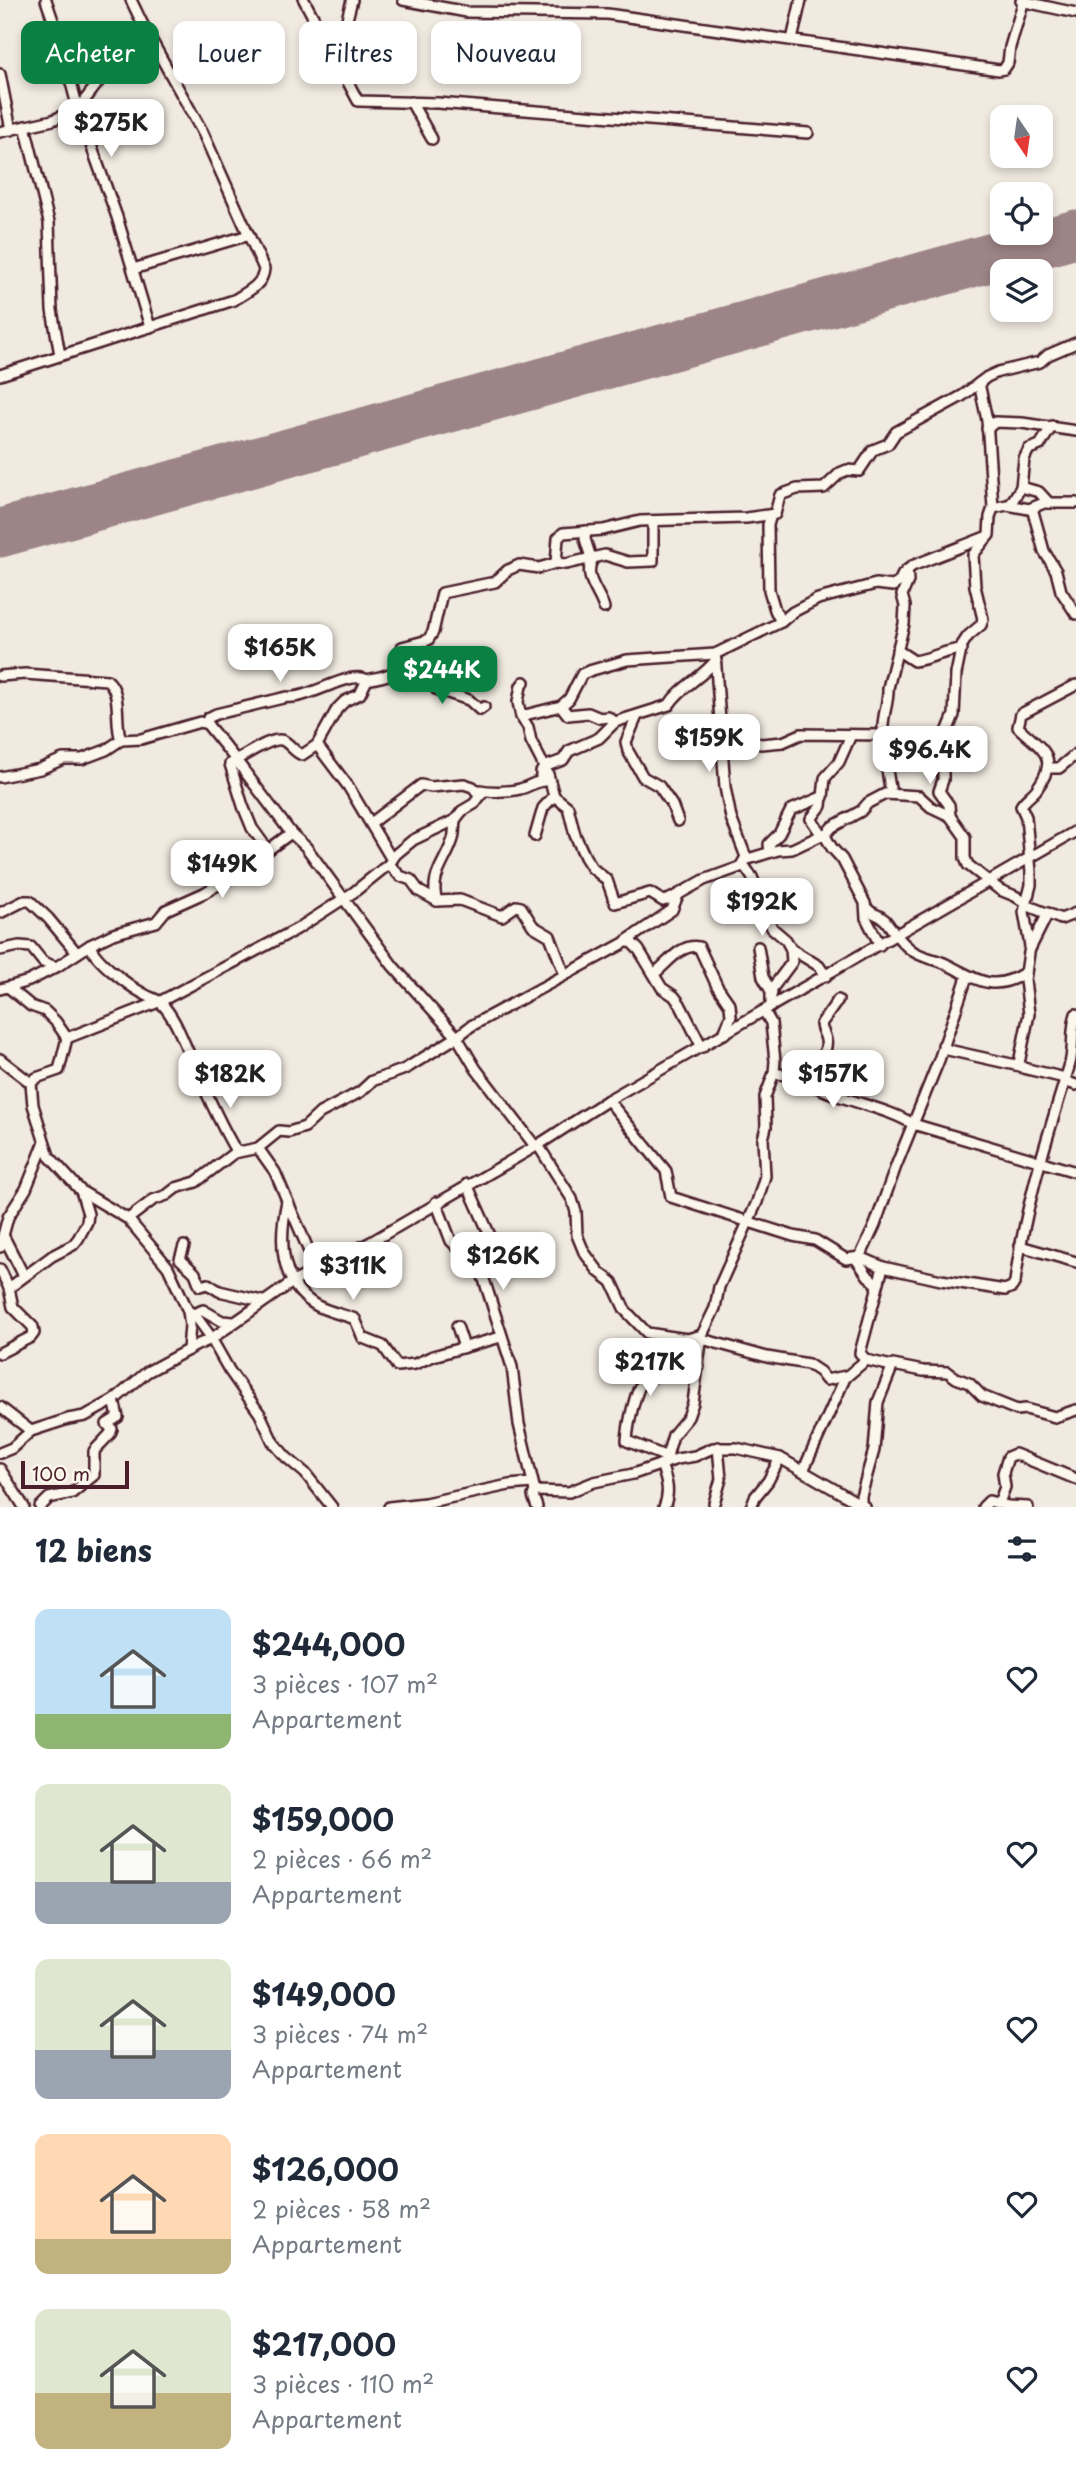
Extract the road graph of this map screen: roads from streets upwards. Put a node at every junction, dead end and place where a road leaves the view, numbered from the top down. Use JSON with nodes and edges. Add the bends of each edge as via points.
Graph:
{"nodes":[{"id":1,"x":46,"y":0,"type":"edge"},
{"id":2,"x":131,"y":0,"type":"edge"},
{"id":3,"x":304,"y":0,"type":"edge"},
{"id":4,"x":352,"y":0,"type":"edge"},
{"id":5,"x":403,"y":0,"type":"edge"},
{"id":6,"x":468,"y":0,"type":"edge"},
{"id":7,"x":801,"y":0,"type":"edge"},
{"id":8,"x":1023,"y":0,"type":"edge"},
{"id":9,"x":467,"y":12,"type":"junction"},
{"id":10,"x":1076,"y":13,"type":"edge"},
{"id":11,"x":141,"y":21,"type":"edge"},
{"id":12,"x":315,"y":21,"type":"edge"},
{"id":13,"x":346,"y":21,"type":"edge"},
{"id":14,"x":792,"y":40,"type":"junction"},
{"id":15,"x":159,"y":55,"type":"edge"},
{"id":16,"x":0,"y":74,"type":"edge"},
{"id":17,"x":97,"y":84,"type":"edge"},
{"id":18,"x":349,"y":84,"type":"edge"},
{"id":19,"x":411,"y":102,"type":"junction"},
{"id":20,"x":78,"y":109,"type":"junction"},
{"id":21,"x":25,"y":126,"type":"junction"},
{"id":22,"x":11,"y":130,"type":"junction"},
{"id":23,"x":0,"y":132,"type":"edge"},
{"id":24,"x":808,"y":133,"type":"dead end"},
{"id":25,"x":432,"y":139,"type":"dead end"},
{"id":26,"x":249,"y":235,"type":"junction"},
{"id":27,"x":132,"y":269,"type":"junction"},
{"id":28,"x":150,"y":327,"type":"junction"},
{"id":29,"x":1076,"y":343,"type":"edge"},
{"id":30,"x":60,"y":355,"type":"junction"},
{"id":31,"x":0,"y":374,"type":"edge"},
{"id":32,"x":979,"y":383,"type":"junction"},
{"id":33,"x":990,"y":424,"type":"junction"},
{"id":34,"x":1052,"y":426,"type":"junction"},
{"id":35,"x":1076,"y":431,"type":"edge"},
{"id":36,"x":1021,"y":487,"type":"junction"},
{"id":37,"x":1076,"y":502,"type":"edge"},
{"id":38,"x":1049,"y":503,"type":"junction"},
{"id":39,"x":1010,"y":505,"type":"junction"},
{"id":40,"x":993,"y":508,"type":"junction"},
{"id":41,"x":1032,"y":509,"type":"junction"},
{"id":42,"x":771,"y":515,"type":"junction"},
{"id":43,"x":653,"y":521,"type":"junction"},
{"id":44,"x":586,"y":531,"type":"junction"},
{"id":45,"x":989,"y":536,"type":"junction"},
{"id":46,"x":590,"y":557,"type":"junction"},
{"id":47,"x":556,"y":563,"type":"junction"},
{"id":48,"x":907,"y":570,"type":"junction"},
{"id":49,"x":604,"y":608,"type":"dead end"},
{"id":50,"x":1076,"y":614,"type":"edge"},
{"id":51,"x":780,"y":618,"type":"junction"},
{"id":52,"x":962,"y":649,"type":"junction"},
{"id":53,"x":897,"y":650,"type":"junction"},
{"id":54,"x":715,"y":657,"type":"junction"},
{"id":55,"x":396,"y":671,"type":"junction"},
{"id":56,"x":0,"y":676,"type":"edge"},
{"id":57,"x":367,"y":680,"type":"junction"},
{"id":58,"x":524,"y":682,"type":"dead end"},
{"id":59,"x":1076,"y":685,"type":"edge"},
{"id":60,"x":561,"y":706,"type":"junction"},
{"id":61,"x":484,"y":707,"type":"dead end"},
{"id":62,"x":637,"y":716,"type":"junction"},
{"id":63,"x":524,"y":717,"type":"junction"},
{"id":64,"x":205,"y":721,"type":"junction"},
{"id":65,"x":615,"y":722,"type":"junction"},
{"id":66,"x":831,"y":735,"type":"junction"},
{"id":67,"x":851,"y":735,"type":"junction"},
{"id":68,"x":884,"y":735,"type":"junction"},
{"id":69,"x":121,"y":740,"type":"junction"},
{"id":70,"x":317,"y":745,"type":"junction"},
{"id":71,"x":721,"y":747,"type":"junction"},
{"id":72,"x":949,"y":747,"type":"junction"},
{"id":73,"x":1076,"y":754,"type":"edge"},
{"id":74,"x":884,"y":755,"type":"junction"},
{"id":75,"x":840,"y":756,"type":"junction"},
{"id":76,"x":236,"y":760,"type":"junction"},
{"id":77,"x":544,"y":767,"type":"junction"},
{"id":78,"x":1049,"y":768,"type":"junction"},
{"id":79,"x":0,"y":777,"type":"edge"},
{"id":80,"x":545,"y":781,"type":"junction"},
{"id":81,"x":479,"y":792,"type":"junction"},
{"id":82,"x":891,"y":794,"type":"junction"},
{"id":83,"x":554,"y":796,"type":"junction"},
{"id":84,"x":823,"y":797,"type":"junction"},
{"id":85,"x":798,"y":806,"type":"junction"},
{"id":86,"x":950,"y":816,"type":"junction"},
{"id":87,"x":811,"y":819,"type":"junction"},
{"id":88,"x":455,"y":820,"type":"junction"},
{"id":89,"x":678,"y":821,"type":"dead end"},
{"id":90,"x":371,"y":823,"type":"junction"},
{"id":91,"x":1076,"y":831,"type":"edge"},
{"id":92,"x":291,"y":833,"type":"junction"},
{"id":93,"x":823,"y":834,"type":"junction"},
{"id":94,"x":535,"y":836,"type":"dead end"},
{"id":95,"x":268,"y":850,"type":"junction"},
{"id":96,"x":770,"y":852,"type":"junction"},
{"id":97,"x":1028,"y":859,"type":"junction"},
{"id":98,"x":390,"y":862,"type":"junction"},
{"id":99,"x":744,"y":862,"type":"junction"},
{"id":100,"x":989,"y":882,"type":"junction"},
{"id":101,"x":678,"y":895,"type":"junction"},
{"id":102,"x":343,"y":899,"type":"junction"},
{"id":103,"x":437,"y":901,"type":"junction"},
{"id":104,"x":1026,"y":904,"type":"junction"},
{"id":105,"x":867,"y":908,"type":"junction"},
{"id":106,"x":0,"y":913,"type":"edge"},
{"id":107,"x":1048,"y":913,"type":"junction"},
{"id":108,"x":1076,"y":913,"type":"edge"},
{"id":109,"x":895,"y":936,"type":"junction"},
{"id":110,"x":626,"y":942,"type":"junction"},
{"id":111,"x":880,"y":945,"type":"junction"},
{"id":112,"x":758,"y":947,"type":"dead end"},
{"id":113,"x":86,"y":949,"type":"junction"},
{"id":114,"x":791,"y":949,"type":"junction"},
{"id":115,"x":0,"y":950,"type":"edge"},
{"id":116,"x":1030,"y":950,"type":"junction"},
{"id":117,"x":56,"y":967,"type":"junction"},
{"id":118,"x":1027,"y":972,"type":"junction"},
{"id":119,"x":654,"y":974,"type":"junction"},
{"id":120,"x":565,"y":975,"type":"junction"},
{"id":121,"x":826,"y":976,"type":"junction"},
{"id":122,"x":967,"y":977,"type":"junction"},
{"id":123,"x":4,"y":988,"type":"edge"},
{"id":124,"x":771,"y":990,"type":"junction"},
{"id":125,"x":838,"y":1000,"type":"dead end"},
{"id":126,"x":161,"y":1001,"type":"junction"},
{"id":127,"x":782,"y":1001,"type":"junction"},
{"id":128,"x":767,"y":1009,"type":"junction"},
{"id":129,"x":1076,"y":1014,"type":"edge"},
{"id":130,"x":724,"y":1034,"type":"junction"},
{"id":131,"x":457,"y":1037,"type":"junction"},
{"id":132,"x":67,"y":1038,"type":"junction"},
{"id":133,"x":702,"y":1046,"type":"junction"},
{"id":134,"x":944,"y":1050,"type":"junction"},
{"id":135,"x":0,"y":1059,"type":"edge"},
{"id":136,"x":1020,"y":1066,"type":"junction"},
{"id":137,"x":774,"y":1073,"type":"junction"},
{"id":138,"x":805,"y":1080,"type":"junction"},
{"id":139,"x":1068,"y":1080,"type":"edge"},
{"id":140,"x":31,"y":1083,"type":"junction"},
{"id":141,"x":608,"y":1100,"type":"junction"},
{"id":142,"x":920,"y":1107,"type":"junction"},
{"id":143,"x":900,"y":1116,"type":"junction"},
{"id":144,"x":914,"y":1124,"type":"junction"},
{"id":145,"x":44,"y":1141,"type":"junction"},
{"id":146,"x":536,"y":1145,"type":"junction"},
{"id":147,"x":258,"y":1148,"type":"junction"},
{"id":148,"x":236,"y":1152,"type":"junction"},
{"id":149,"x":1041,"y":1162,"type":"junction"},
{"id":150,"x":1076,"y":1172,"type":"edge"},
{"id":151,"x":467,"y":1184,"type":"junction"},
{"id":152,"x":81,"y":1191,"type":"junction"},
{"id":153,"x":287,"y":1201,"type":"junction"},
{"id":154,"x":436,"y":1202,"type":"junction"},
{"id":155,"x":128,"y":1219,"type":"junction"},
{"id":156,"x":749,"y":1222,"type":"junction"},
{"id":157,"x":4,"y":1237,"type":"junction"},
{"id":158,"x":184,"y":1246,"type":"dead end"},
{"id":159,"x":1020,"y":1246,"type":"junction"},
{"id":160,"x":0,"y":1247,"type":"edge"},
{"id":161,"x":858,"y":1258,"type":"junction"},
{"id":162,"x":1076,"y":1262,"type":"edge"},
{"id":163,"x":883,"y":1267,"type":"junction"},
{"id":164,"x":0,"y":1269,"type":"edge"},
{"id":165,"x":317,"y":1270,"type":"junction"},
{"id":166,"x":481,"y":1270,"type":"junction"},
{"id":167,"x":24,"y":1276,"type":"junction"},
{"id":168,"x":291,"y":1283,"type":"junction"},
{"id":169,"x":877,"y":1284,"type":"junction"},
{"id":170,"x":9,"y":1289,"type":"junction"},
{"id":171,"x":262,"y":1301,"type":"junction"},
{"id":172,"x":191,"y":1312,"type":"junction"},
{"id":173,"x":233,"y":1322,"type":"junction"},
{"id":174,"x":457,"y":1326,"type":"dead end"},
{"id":175,"x":501,"y":1337,"type":"junction"},
{"id":176,"x":211,"y":1339,"type":"junction"},
{"id":177,"x":701,"y":1340,"type":"junction"},
{"id":178,"x":464,"y":1346,"type":"junction"},
{"id":179,"x":188,"y":1350,"type":"junction"},
{"id":180,"x":0,"y":1353,"type":"edge"},
{"id":181,"x":866,"y":1360,"type":"junction"},
{"id":182,"x":892,"y":1366,"type":"junction"},
{"id":183,"x":699,"y":1367,"type":"junction"},
{"id":184,"x":846,"y":1377,"type":"junction"},
{"id":185,"x":114,"y":1400,"type":"junction"},
{"id":186,"x":0,"y":1407,"type":"edge"},
{"id":187,"x":1076,"y":1410,"type":"edge"},
{"id":188,"x":30,"y":1431,"type":"junction"},
{"id":189,"x":718,"y":1447,"type":"junction"},
{"id":190,"x":0,"y":1453,"type":"edge"},
{"id":191,"x":780,"y":1458,"type":"junction"},
{"id":192,"x":665,"y":1461,"type":"junction"},
{"id":193,"x":0,"y":1469,"type":"edge"},
{"id":194,"x":803,"y":1471,"type":"junction"},
{"id":195,"x":1076,"y":1479,"type":"edge"},
{"id":196,"x":533,"y":1487,"type":"junction"},
{"id":197,"x":714,"y":1503,"type":"dead end"},
{"id":198,"x":999,"y":1503,"type":"junction"},
{"id":199,"x":863,"y":1506,"type":"edge"},
{"id":200,"x":24,"y":1507,"type":"edge"},
{"id":201,"x":40,"y":1507,"type":"edge"},
{"id":202,"x":332,"y":1507,"type":"edge"},
{"id":203,"x":389,"y":1507,"type":"edge"},
{"id":204,"x":537,"y":1507,"type":"edge"},
{"id":205,"x":664,"y":1507,"type":"edge"},
{"id":206,"x":751,"y":1507,"type":"edge"},
{"id":207,"x":983,"y":1507,"type":"edge"},
{"id":208,"x":1028,"y":1507,"type":"edge"}],
"edges":[{"from":1,"to":20,"type":"street"},
{"from":2,"to":11,"type":"street"},
{"from":3,"to":12,"type":"street"},
{"from":4,"to":13,"type":"street"},
{"from":5,"to":9,"type":"street"},
{"from":6,"to":9,"type":"street"},
{"from":7,"to":14,"type":"street"},
{"from":8,"to":10,"type":"street"},
{"from":8,"to":14,"type":"street","via":[[1004,69]]},
{"from":9,"to":14,"type":"street","via":[[607,14]]},
{"from":15,"to":26,"type":"street","via":[[203,133]]},
{"from":16,"to":22,"type":"street"},
{"from":17,"to":20,"type":"street"},
{"from":18,"to":19,"type":"street","via":[[358,101]]},
{"from":19,"to":24,"type":"street"},
{"from":19,"to":25,"type":"street"},
{"from":20,"to":21,"type":"street"},
{"from":20,"to":27,"type":"street"},
{"from":21,"to":22,"type":"street"},
{"from":21,"to":30,"type":"street","via":[[49,222],[52,310]]},
{"from":22,"to":23,"type":"street"},
{"from":26,"to":27,"type":"street"},
{"from":26,"to":28,"type":"street","via":[[264,269],[264,277],[255,287],[234,300]]},
{"from":27,"to":28,"type":"street"},
{"from":28,"to":30,"type":"street"},
{"from":29,"to":32,"type":"street","via":[[1040,362],[998,372]]},
{"from":30,"to":31,"type":"street"},
{"from":32,"to":33,"type":"street"},
{"from":32,"to":42,"type":"street","via":[[895,432],[888,443],[873,450],[859,471],[840,473],[824,488],[780,495],[777,512]]},
{"from":33,"to":34,"type":"street"},
{"from":33,"to":40,"type":"street"},
{"from":34,"to":35,"type":"street"},
{"from":34,"to":36,"type":"street","via":[[1040,445],[1029,449]]},
{"from":36,"to":38,"type":"street","via":[[1039,492]]},
{"from":36,"to":39,"type":"street"},
{"from":37,"to":38,"type":"street"},
{"from":38,"to":41,"type":"street"},
{"from":39,"to":40,"type":"street"},
{"from":39,"to":41,"type":"street"},
{"from":40,"to":45,"type":"street"},
{"from":41,"to":50,"type":"street","via":[[1044,551]]},
{"from":42,"to":43,"type":"street"},
{"from":42,"to":51,"type":"street","via":[[769,590]]},
{"from":43,"to":44,"type":"street"},
{"from":43,"to":46,"type":"street","via":[[653,561]]},
{"from":44,"to":46,"type":"street"},
{"from":44,"to":47,"type":"street","via":[[560,535]]},
{"from":45,"to":48,"type":"street"},
{"from":45,"to":52,"type":"street","via":[[972,559],[983,619]]},
{"from":46,"to":47,"type":"street"},
{"from":46,"to":49,"type":"street","via":[[589,573]]},
{"from":47,"to":55,"type":"street","via":[[542,568],[519,565],[495,582],[442,593],[431,636],[402,647]]},
{"from":48,"to":51,"type":"street","via":[[893,586],[876,584],[846,591]]},
{"from":48,"to":53,"type":"street","via":[[902,595],[904,624]]},
{"from":51,"to":54,"type":"street"},
{"from":52,"to":53,"type":"street","via":[[914,660]]},
{"from":52,"to":72,"type":"street","via":[[954,715],[947,732]]},
{"from":53,"to":68,"type":"street","via":[[884,710]]},
{"from":54,"to":60,"type":"street","via":[[627,660],[589,671],[582,674]]},
{"from":54,"to":62,"type":"street","via":[[669,705]]},
{"from":54,"to":71,"type":"street"},
{"from":55,"to":57,"type":"street"},
{"from":55,"to":61,"type":"street","via":[[430,661],[436,690],[470,700],[480,710]]},
{"from":56,"to":69,"type":"street","via":[[107,680],[113,687]]},
{"from":57,"to":64,"type":"street","via":[[359,677]]},
{"from":57,"to":70,"type":"street","via":[[360,694],[338,709]]},
{"from":58,"to":63,"type":"street","via":[[518,702]]},
{"from":59,"to":78,"type":"street","via":[[1019,717],[1018,727],[1038,744]]},
{"from":60,"to":63,"type":"street"},
{"from":60,"to":65,"type":"street","via":[[568,715],[590,713]]},
{"from":62,"to":65,"type":"street"},
{"from":62,"to":89,"type":"street","via":[[626,742],[628,751],[643,777],[659,786]]},
{"from":63,"to":77,"type":"street"},
{"from":64,"to":69,"type":"street"},
{"from":64,"to":76,"type":"street"},
{"from":65,"to":77,"type":"street","via":[[599,738]]},
{"from":66,"to":67,"type":"street"},
{"from":66,"to":71,"type":"street","via":[[801,734],[783,742],[748,741]]},
{"from":66,"to":75,"type":"street"},
{"from":67,"to":68,"type":"street"},
{"from":67,"to":75,"type":"street"},
{"from":68,"to":74,"type":"street"},
{"from":69,"to":79,"type":"street","via":[[82,758]]},
{"from":70,"to":76,"type":"street","via":[[300,755],[284,741],[274,739]]},
{"from":70,"to":90,"type":"street"},
{"from":71,"to":99,"type":"street","via":[[731,818],[746,853]]},
{"from":72,"to":74,"type":"street"},
{"from":72,"to":86,"type":"street","via":[[939,791]]},
{"from":73,"to":78,"type":"street","via":[[1059,768]]},
{"from":74,"to":82,"type":"street"},
{"from":75,"to":84,"type":"street","via":[[825,778]]},
{"from":76,"to":92,"type":"street"},
{"from":76,"to":95,"type":"street","via":[[230,764],[243,806]]},
{"from":77,"to":80,"type":"street"},
{"from":78,"to":97,"type":"street","via":[[1021,806],[1026,817]]},
{"from":80,"to":81,"type":"street","via":[[517,790]]},
{"from":80,"to":83,"type":"street"},
{"from":81,"to":88,"type":"street","via":[[474,804]]},
{"from":81,"to":90,"type":"street","via":[[464,784],[421,785]]},
{"from":82,"to":86,"type":"street","via":[[919,796]]},
{"from":82,"to":93,"type":"street","via":[[868,803]]},
{"from":83,"to":94,"type":"street","via":[[543,808]]},
{"from":83,"to":101,"type":"street","via":[[568,807],[580,846],[592,868],[607,880],[615,903],[650,893],[663,901]]},
{"from":84,"to":85,"type":"street"},
{"from":84,"to":87,"type":"street"},
{"from":85,"to":87,"type":"street","via":[[808,811]]},
{"from":85,"to":96,"type":"street","via":[[769,844]]},
{"from":86,"to":100,"type":"street","via":[[965,837],[968,865]]},
{"from":87,"to":93,"type":"street"},
{"from":88,"to":98,"type":"street","via":[[413,840]]},
{"from":88,"to":103,"type":"street","via":[[453,840],[436,876]]},
{"from":90,"to":98,"type":"street"},
{"from":91,"to":97,"type":"street"},
{"from":92,"to":95,"type":"street"},
{"from":92,"to":102,"type":"street"},
{"from":93,"to":96,"type":"street","via":[[792,849]]},
{"from":93,"to":105,"type":"street","via":[[842,859]]},
{"from":95,"to":113,"type":"street","via":[[204,893],[166,910],[156,922],[113,934]]},
{"from":96,"to":99,"type":"street"},
{"from":97,"to":100,"type":"street"},
{"from":97,"to":104,"type":"street","via":[[1031,885]]},
{"from":98,"to":102,"type":"street"},
{"from":98,"to":103,"type":"street","via":[[403,879],[411,880],[419,891]]},
{"from":99,"to":101,"type":"street"},
{"from":99,"to":114,"type":"street","via":[[770,924]]},
{"from":100,"to":104,"type":"street"},
{"from":100,"to":109,"type":"street"},
{"from":101,"to":110,"type":"street","via":[[672,910]]},
{"from":102,"to":126,"type":"street","via":[[265,947]]},
{"from":102,"to":131,"type":"street","via":[[393,966]]},
{"from":103,"to":120,"type":"street","via":[[460,900],[502,916],[521,907],[533,926],[550,936]]},
{"from":104,"to":107,"type":"street"},
{"from":104,"to":116,"type":"street"},
{"from":105,"to":109,"type":"street","via":[[884,920]]},
{"from":105,"to":111,"type":"street","via":[[866,918]]},
{"from":106,"to":113,"type":"street","via":[[30,901]]},
{"from":107,"to":108,"type":"street","via":[[1065,919]]},
{"from":107,"to":116,"type":"street"},
{"from":109,"to":111,"type":"street"},
{"from":109,"to":122,"type":"street","via":[[920,956],[945,963]]},
{"from":110,"to":119,"type":"street","via":[[634,943]]},
{"from":110,"to":120,"type":"street"},
{"from":111,"to":121,"type":"street"},
{"from":112,"to":124,"type":"street","via":[[763,977]]},
{"from":113,"to":117,"type":"street"},
{"from":113,"to":126,"type":"street","via":[[124,982]]},
{"from":114,"to":121,"type":"street","via":[[819,966]]},
{"from":114,"to":124,"type":"street","via":[[792,962]]},
{"from":115,"to":117,"type":"street","via":[[31,947],[43,962]]},
{"from":116,"to":118,"type":"street"},
{"from":117,"to":123,"type":"street"},
{"from":118,"to":122,"type":"street","via":[[1000,984]]},
{"from":118,"to":136,"type":"street","via":[[1029,1014]]},
{"from":119,"to":130,"type":"street","via":[[685,948],[699,947],[730,1005]]},
{"from":119,"to":133,"type":"street","via":[[680,1004]]},
{"from":120,"to":131,"type":"street"},
{"from":121,"to":127,"type":"street"},
{"from":122,"to":134,"type":"street"},
{"from":123,"to":132,"type":"street","via":[[45,1011]]},
{"from":124,"to":127,"type":"street"},
{"from":124,"to":128,"type":"street"},
{"from":125,"to":138,"type":"street","via":[[821,1024],[827,1040],[822,1057]]},
{"from":126,"to":132,"type":"street"},
{"from":126,"to":148,"type":"street"},
{"from":127,"to":128,"type":"street"},
{"from":128,"to":130,"type":"street"},
{"from":128,"to":137,"type":"street"},
{"from":129,"to":139,"type":"street"},
{"from":130,"to":133,"type":"street"},
{"from":131,"to":146,"type":"street","via":[[476,1069]]},
{"from":131,"to":147,"type":"street","via":[[405,1069],[372,1081],[305,1127],[279,1131]]},
{"from":132,"to":140,"type":"street","via":[[59,1070]]},
{"from":133,"to":141,"type":"street"},
{"from":134,"to":136,"type":"street"},
{"from":134,"to":142,"type":"street"},
{"from":135,"to":140,"type":"street"},
{"from":136,"to":139,"type":"street"},
{"from":137,"to":138,"type":"street"},
{"from":137,"to":156,"type":"street","via":[[765,1097],[765,1176]]},
{"from":138,"to":143,"type":"street","via":[[818,1089]]},
{"from":139,"to":149,"type":"street"},
{"from":140,"to":145,"type":"street"},
{"from":141,"to":146,"type":"street"},
{"from":141,"to":156,"type":"street","via":[[666,1171],[670,1196]]},
{"from":142,"to":143,"type":"street"},
{"from":142,"to":144,"type":"street"},
{"from":143,"to":144,"type":"street"},
{"from":144,"to":149,"type":"street"},
{"from":144,"to":161,"type":"street"},
{"from":145,"to":152,"type":"street","via":[[49,1156]]},
{"from":145,"to":157,"type":"street","via":[[26,1189],[8,1217]]},
{"from":146,"to":151,"type":"street"},
{"from":146,"to":177,"type":"street","via":[[572,1199],[584,1252],[612,1282],[621,1306],[647,1333]]},
{"from":147,"to":148,"type":"street"},
{"from":147,"to":153,"type":"street"},
{"from":148,"to":155,"type":"street","via":[[196,1182],[153,1200]]},
{"from":149,"to":150,"type":"street"},
{"from":149,"to":159,"type":"street"},
{"from":151,"to":154,"type":"street"},
{"from":151,"to":166,"type":"street","via":[[492,1240]]},
{"from":152,"to":155,"type":"street"},
{"from":152,"to":167,"type":"street","via":[[88,1214],[78,1239]]},
{"from":153,"to":165,"type":"street"},
{"from":153,"to":168,"type":"street","via":[[283,1259]]},
{"from":154,"to":165,"type":"street"},
{"from":154,"to":166,"type":"street","via":[[451,1241]]},
{"from":155,"to":172,"type":"street","via":[[168,1266]]},
{"from":156,"to":161,"type":"street","via":[[815,1240],[846,1259]]},
{"from":156,"to":177,"type":"street","via":[[725,1270]]},
{"from":157,"to":160,"type":"street"},
{"from":157,"to":167,"type":"street"},
{"from":158,"to":171,"type":"street","via":[[180,1259],[195,1273],[200,1286],[208,1284]]},
{"from":159,"to":162,"type":"street"},
{"from":159,"to":163,"type":"street","via":[[1015,1282],[1005,1290]]},
{"from":161,"to":163,"type":"street"},
{"from":161,"to":169,"type":"street"},
{"from":163,"to":169,"type":"street"},
{"from":164,"to":170,"type":"street"},
{"from":165,"to":168,"type":"street"},
{"from":166,"to":175,"type":"street"},
{"from":167,"to":170,"type":"street"},
{"from":168,"to":171,"type":"street"},
{"from":168,"to":178,"type":"street","via":[[314,1304],[355,1319],[363,1338],[383,1346],[397,1366]]},
{"from":169,"to":181,"type":"street","via":[[860,1353]]},
{"from":170,"to":180,"type":"street","via":[[13,1307],[34,1332],[31,1338]]},
{"from":171,"to":173,"type":"street"},
{"from":172,"to":173,"type":"street","via":[[203,1310]]},
{"from":172,"to":176,"type":"street"},
{"from":172,"to":179,"type":"street"},
{"from":173,"to":176,"type":"street"},
{"from":174,"to":178,"type":"street"},
{"from":175,"to":178,"type":"street"},
{"from":175,"to":196,"type":"street","via":[[512,1367]]},
{"from":176,"to":179,"type":"street"},
{"from":176,"to":202,"type":"street","via":[[274,1442]]},
{"from":177,"to":183,"type":"street"},
{"from":177,"to":184,"type":"street","via":[[808,1364],[826,1380]]},
{"from":179,"to":185,"type":"street","via":[[147,1372]]},
{"from":181,"to":182,"type":"street"},
{"from":181,"to":184,"type":"street"},
{"from":182,"to":187,"type":"street","via":[[948,1372],[982,1396],[1017,1410],[1055,1417]]},
{"from":182,"to":199,"type":"street","via":[[875,1415]]},
{"from":183,"to":192,"type":"street","via":[[688,1417],[673,1435]]},
{"from":183,"to":192,"type":"street","via":[[645,1377],[635,1395],[627,1441],[662,1455]]},
{"from":184,"to":194,"type":"street"},
{"from":185,"to":188,"type":"street","via":[[85,1416]]},
{"from":185,"to":201,"type":"street","via":[[118,1417],[107,1424],[110,1434],[94,1451],[94,1475],[72,1493],[49,1498]]},
{"from":186,"to":188,"type":"street"},
{"from":188,"to":190,"type":"street"},
{"from":189,"to":191,"type":"street"},
{"from":189,"to":192,"type":"street"},
{"from":189,"to":197,"type":"street","via":[[721,1479]]},
{"from":191,"to":194,"type":"street"},
{"from":191,"to":206,"type":"street"},
{"from":192,"to":196,"type":"street","via":[[569,1492]]},
{"from":192,"to":205,"type":"street"},
{"from":193,"to":200,"type":"street"},
{"from":194,"to":199,"type":"street"},
{"from":195,"to":198,"type":"street","via":[[1015,1454],[1008,1457]]},
{"from":196,"to":203,"type":"street","via":[[509,1485]]},
{"from":196,"to":204,"type":"street"},
{"from":198,"to":207,"type":"street","via":[[989,1501]]},
{"from":198,"to":208,"type":"street"}]}
